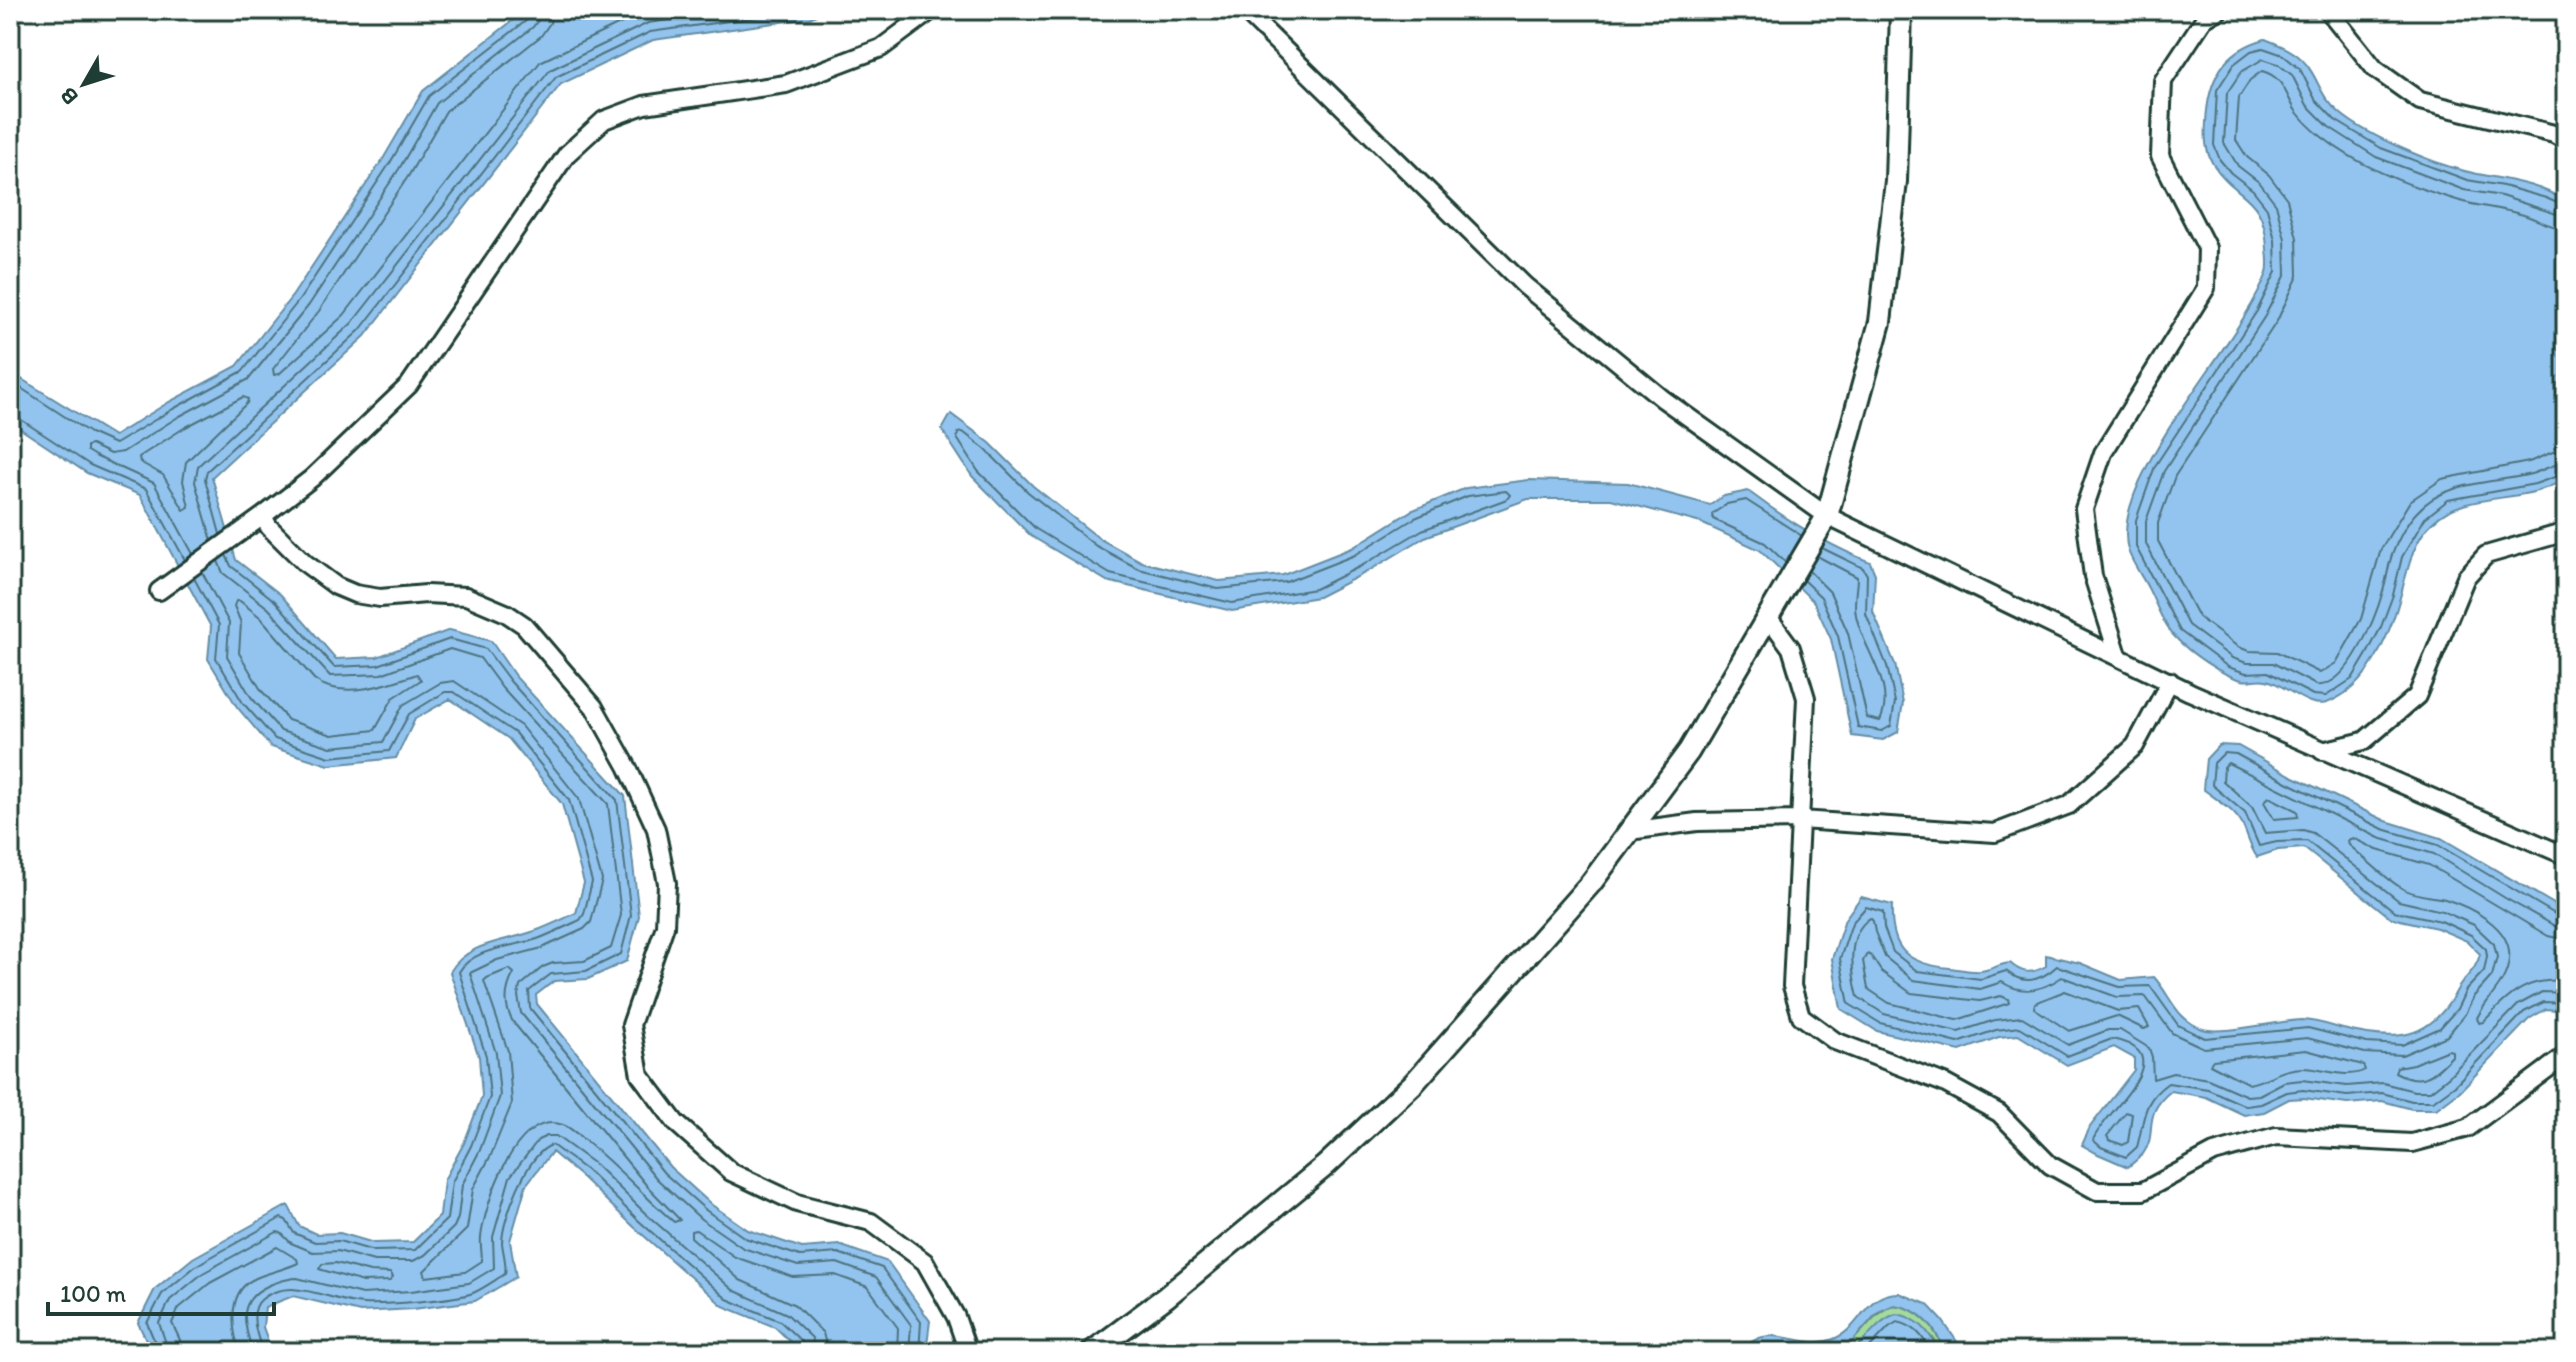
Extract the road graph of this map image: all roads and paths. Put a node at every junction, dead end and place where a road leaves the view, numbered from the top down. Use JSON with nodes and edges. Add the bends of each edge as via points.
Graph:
{"nodes":[{"id":1,"x":932,"y":10,"type":"edge"},
{"id":2,"x":1244,"y":10,"type":"edge"},
{"id":3,"x":1901,"y":10,"type":"edge"},
{"id":4,"x":2219,"y":10,"type":"edge"},
{"id":5,"x":2328,"y":10,"type":"edge"},
{"id":6,"x":2566,"y":141,"type":"edge"},
{"id":7,"x":263,"y":516,"type":"junction"},
{"id":8,"x":1827,"y":516,"type":"junction"},
{"id":9,"x":2566,"y":532,"type":"edge"},
{"id":10,"x":159,"y":591,"type":"dead end"},
{"id":11,"x":1769,"y":618,"type":"junction"},
{"id":12,"x":2118,"y":655,"type":"junction"},
{"id":13,"x":2170,"y":681,"type":"junction"},
{"id":14,"x":2322,"y":751,"type":"junction"},
{"id":15,"x":1800,"y":820,"type":"junction"},
{"id":16,"x":1629,"y":831,"type":"junction"},
{"id":17,"x":2566,"y":856,"type":"edge"},
{"id":18,"x":2566,"y":1055,"type":"edge"},
{"id":19,"x":968,"y":1352,"type":"edge"},
{"id":20,"x":1092,"y":1352,"type":"edge"}],
"edges":[{"from":1,"to":7,"type":"street","via":[[881,48],[786,84],[644,105],[604,120],[567,154],[409,385],[312,478]]},
{"from":2,"to":8,"type":"street","via":[[1525,286],[1663,399]]},
{"from":3,"to":8,"type":"street","via":[[1896,181],[1880,322]]},
{"from":4,"to":12,"type":"street","via":[[2204,19],[2163,81],[2160,156],[2207,248],[2206,288],[2103,453],[2084,509],[2093,576]]},
{"from":5,"to":6,"type":"street","via":[[2375,69],[2420,101]]},
{"from":7,"to":10,"type":"street"},
{"from":7,"to":19,"type":"street","via":[[305,563],[355,594],[466,596],[506,613],[524,625],[594,707],[656,829],[667,883],[665,926],[631,1025],[640,1075],[676,1123],[731,1172],[797,1203],[871,1222],[925,1262],[956,1317]]},
{"from":8,"to":11,"type":"street"},
{"from":8,"to":12,"type":"street"},
{"from":9,"to":14,"type":"street","via":[[2486,555],[2466,577],[2417,696],[2364,741]]},
{"from":11,"to":15,"type":"street","via":[[1791,648],[1806,698]]},
{"from":11,"to":16,"type":"street","via":[[1689,751]]},
{"from":12,"to":13,"type":"street"},
{"from":13,"to":14,"type":"street"},
{"from":13,"to":15,"type":"street","via":[[2135,746],[2069,805],[2025,822],[1995,833]]},
{"from":14,"to":17,"type":"street"},
{"from":15,"to":16,"type":"street","via":[[1697,822]]},
{"from":15,"to":18,"type":"street","via":[[1792,986],[1801,1016],[1835,1041],[1944,1083],[1999,1113],[2050,1165],[2097,1191],[2143,1191],[2214,1153],[2276,1136],[2412,1143],[2468,1128]]},
{"from":16,"to":20,"type":"street","via":[[1591,883],[1413,1084],[1325,1166]]}]}
